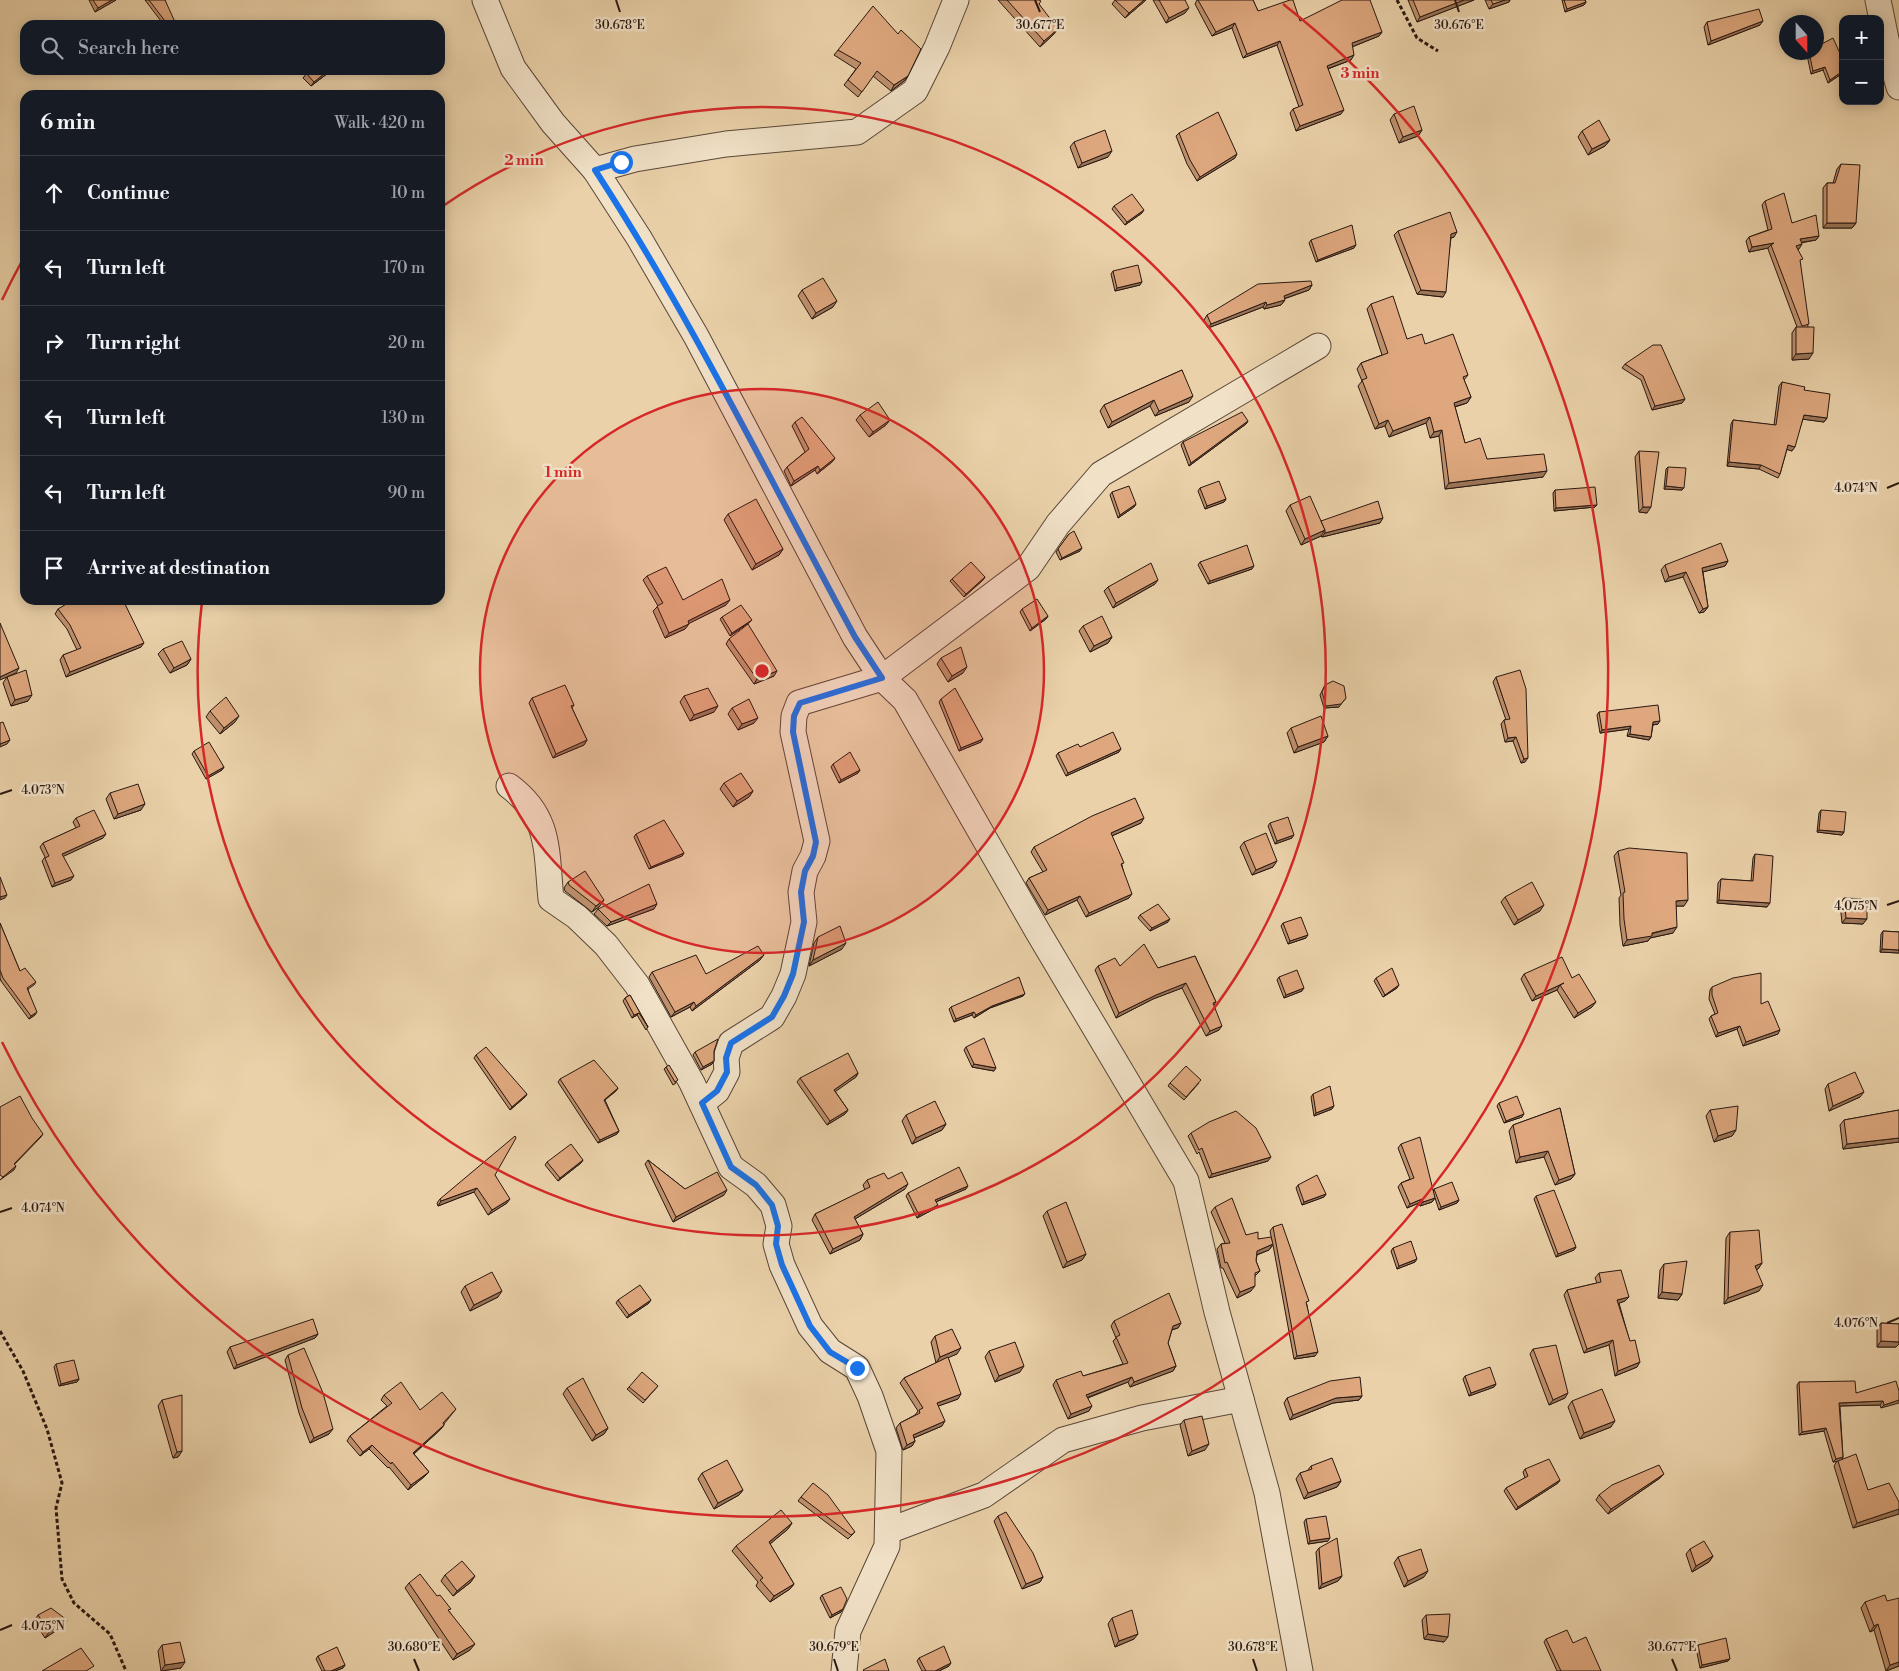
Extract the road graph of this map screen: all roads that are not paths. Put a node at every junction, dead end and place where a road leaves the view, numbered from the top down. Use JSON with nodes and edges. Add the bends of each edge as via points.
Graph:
{"nodes":[{"id":1,"x":485,"y":0,"type":"edge"},
{"id":2,"x":956,"y":0,"type":"edge"},
{"id":3,"x":1878,"y":0,"type":"edge"},
{"id":4,"x":1899,"y":87,"type":"edge"},
{"id":5,"x":595,"y":170,"type":"junction"},
{"id":6,"x":1318,"y":346,"type":"dead end"},
{"id":7,"x":882,"y":678,"type":"junction"},
{"id":8,"x":509,"y":786,"type":"dead end"},
{"id":9,"x":702,"y":1103,"type":"junction"},
{"id":10,"x":1241,"y":1399,"type":"junction"},
{"id":11,"x":888,"y":1531,"type":"junction"},
{"id":12,"x":844,"y":1671,"type":"edge"},
{"id":13,"x":1300,"y":1671,"type":"edge"}],
"edges":[{"from":1,"to":5,"type":"street","via":[[513,68],[552,123]]},
{"from":2,"to":5,"type":"street","via":[[915,91],[857,132],[726,144],[635,159]]},
{"from":3,"to":4,"type":"street"},
{"from":5,"to":7,"type":"street","via":[[696,336],[850,629]]},
{"from":6,"to":7,"type":"street","via":[[1101,474],[1058,524],[1028,568]]},
{"from":7,"to":9,"type":"street","via":[[800,703],[794,716],[793,732],[816,842],[801,892],[804,922],[793,974],[772,1017],[731,1043],[726,1058],[727,1072],[717,1091]]},
{"from":7,"to":10,"type":"street","via":[[904,700],[943,764],[1038,932],[1186,1181]]},
{"from":8,"to":9,"type":"street","via":[[525,798],[537,814],[544,836],[550,899],[577,917],[623,964],[672,1043]]},
{"from":9,"to":11,"type":"street","via":[[731,1167],[756,1185],[772,1205],[782,1265],[810,1326],[830,1352],[857,1368],[870,1396],[889,1451]]},
{"from":10,"to":11,"type":"street","via":[[1142,1418],[1063,1440],[984,1495]]},
{"from":10,"to":13,"type":"street","via":[[1267,1493]]},
{"from":11,"to":12,"type":"street","via":[[887,1546],[848,1631]]}]}
